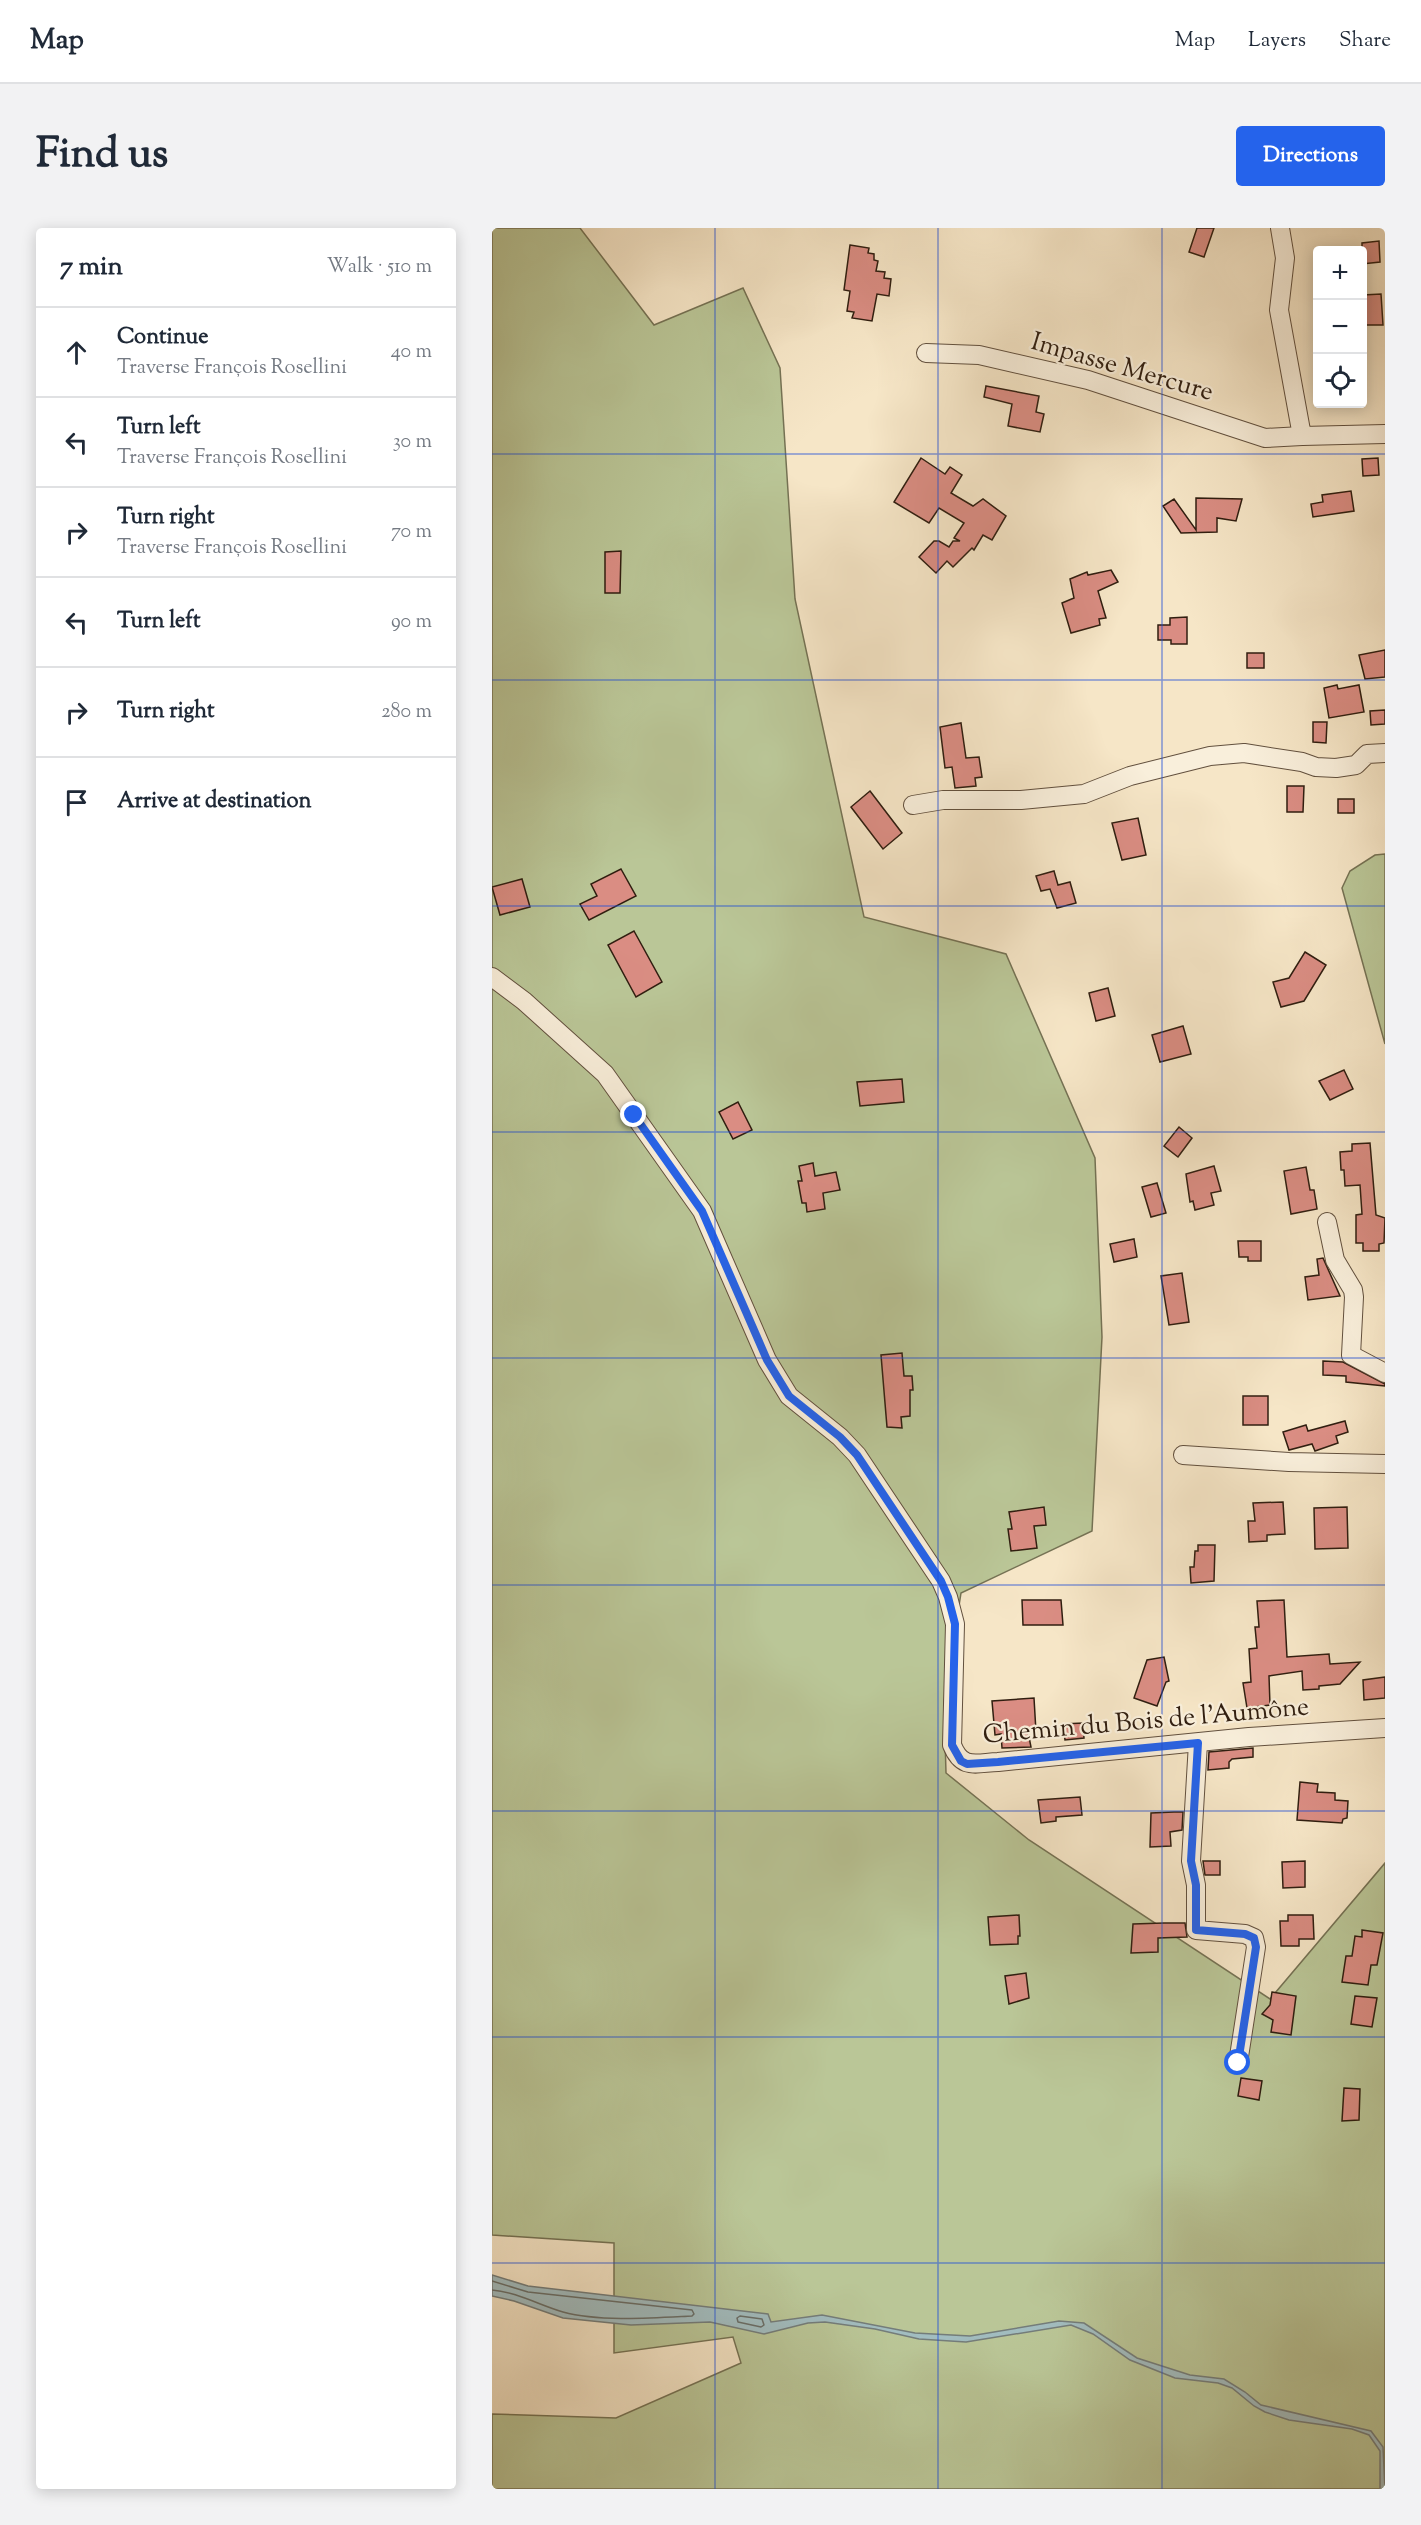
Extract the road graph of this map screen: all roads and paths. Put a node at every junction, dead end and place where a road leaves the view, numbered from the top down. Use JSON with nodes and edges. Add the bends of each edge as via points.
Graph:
{"nodes":[{"id":1,"x":1280,"y":228,"type":"edge"},
{"id":2,"x":926,"y":353,"type":"dead end"},
{"id":3,"x":1385,"y":434,"type":"edge"},
{"id":4,"x":1302,"y":436,"type":"junction"},
{"id":5,"x":1385,"y":753,"type":"edge"},
{"id":6,"x":914,"y":806,"type":"dead end"},
{"id":7,"x":492,"y":976,"type":"edge"},
{"id":8,"x":1327,"y":1222,"type":"dead end"},
{"id":9,"x":1385,"y":1373,"type":"edge"},
{"id":10,"x":1183,"y":1455,"type":"dead end"},
{"id":11,"x":1385,"y":1464,"type":"edge"},
{"id":12,"x":1385,"y":1728,"type":"edge"},
{"id":13,"x":1198,"y":1743,"type":"junction"},
{"id":14,"x":1238,"y":2063,"type":"dead end"}],
"edges":[{"from":1,"to":4,"type":"street","via":[[1285,258],[1280,310]]},
{"from":2,"to":4,"type":"street","name":"Impasse Mercure","via":[[979,355],[1088,380],[1265,438]]},
{"from":3,"to":4,"type":"street","name":"Impasse Mercure"},
{"from":5,"to":6,"type":"street","via":[[1367,754],[1356,765],[1336,768],[1244,753],[1210,756],[1130,776],[1084,794],[1021,800],[943,800]]},
{"from":7,"to":13,"type":"street","name":"Chemin du Bois de l'Aumône","via":[[605,1074],[702,1211],[767,1360],[789,1396],[857,1455],[941,1581],[955,1624],[952,1745],[961,1761],[998,1762]]},
{"from":8,"to":9,"type":"street","via":[[1335,1260],[1353,1290],[1351,1355]]},
{"from":10,"to":11,"type":"street"},
{"from":12,"to":13,"type":"street","name":"Chemin du Bois de l'Aumône"},
{"from":13,"to":14,"type":"street","via":[[1191,1861],[1196,1885],[1196,1930],[1245,1934],[1254,1938],[1256,1947]]}]}
